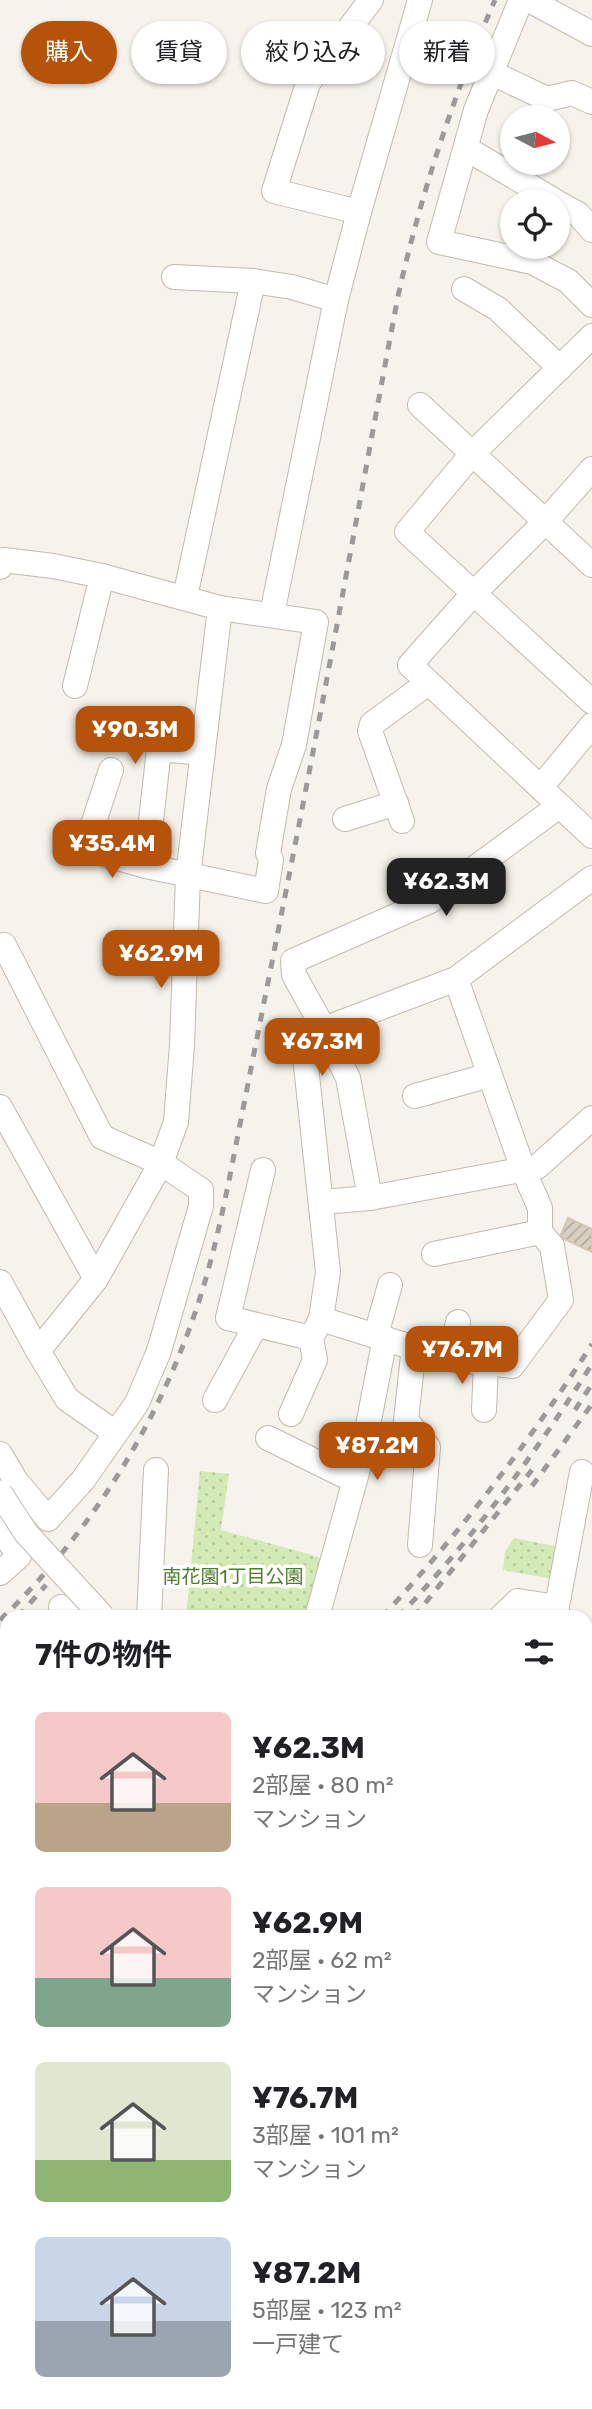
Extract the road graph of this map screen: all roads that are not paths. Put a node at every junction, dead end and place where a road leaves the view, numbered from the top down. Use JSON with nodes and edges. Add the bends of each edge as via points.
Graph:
{"nodes":[{"id":1,"x":371,"y":0,"type":"edge"},
{"id":2,"x":420,"y":0,"type":"edge"},
{"id":3,"x":521,"y":0,"type":"edge"},
{"id":4,"x":529,"y":0,"type":"edge"},
{"id":5,"x":592,"y":34,"type":"edge"},
{"id":6,"x":495,"y":60,"type":"edge"},
{"id":7,"x":495,"y":74,"type":"edge"},
{"id":8,"x":486,"y":84,"type":"edge"},
{"id":9,"x":592,"y":102,"type":"edge"},
{"id":10,"x":467,"y":149,"type":"junction"},
{"id":11,"x":575,"y":210,"type":"edge"},
{"id":12,"x":359,"y":212,"type":"junction"},
{"id":13,"x":174,"y":277,"type":"dead end"},
{"id":14,"x":253,"y":281,"type":"junction"},
{"id":15,"x":464,"y":289,"type":"dead end"},
{"id":16,"x":335,"y":300,"type":"junction"},
{"id":17,"x":592,"y":304,"type":"edge"},
{"id":18,"x":592,"y":336,"type":"edge"},
{"id":19,"x":560,"y":368,"type":"junction"},
{"id":20,"x":419,"y":405,"type":"dead end"},
{"id":21,"x":472,"y":454,"type":"junction"},
{"id":22,"x":592,"y":469,"type":"edge"},
{"id":23,"x":546,"y":521,"type":"junction"},
{"id":24,"x":592,"y":565,"type":"edge"},
{"id":25,"x":0,"y":567,"type":"edge"},
{"id":26,"x":102,"y":576,"type":"junction"},
{"id":27,"x":472,"y":594,"type":"junction"},
{"id":28,"x":185,"y":597,"type":"junction"},
{"id":29,"x":220,"y":608,"type":"junction"},
{"id":30,"x":272,"y":614,"type":"junction"},
{"id":31,"x":428,"y":683,"type":"junction"},
{"id":32,"x":75,"y":686,"type":"dead end"},
{"id":33,"x":592,"y":702,"type":"edge"},
{"id":34,"x":592,"y":725,"type":"edge"},
{"id":35,"x":203,"y":753,"type":"junction"},
{"id":36,"x":111,"y":770,"type":"dead end"},
{"id":37,"x":541,"y":787,"type":"junction"},
{"id":38,"x":559,"y":806,"type":"junction"},
{"id":39,"x":345,"y":819,"type":"dead end"},
{"id":40,"x":592,"y":836,"type":"edge"},
{"id":41,"x":146,"y":866,"type":"junction"},
{"id":42,"x":188,"y":876,"type":"junction"},
{"id":43,"x":592,"y":878,"type":"edge"},
{"id":44,"x":0,"y":947,"type":"edge"},
{"id":45,"x":456,"y":978,"type":"junction"},
{"id":46,"x":326,"y":1034,"type":"junction"},
{"id":47,"x":490,"y":1075,"type":"junction"},
{"id":48,"x":415,"y":1096,"type":"dead end"},
{"id":49,"x":0,"y":1107,"type":"edge"},
{"id":50,"x":592,"y":1118,"type":"edge"},
{"id":51,"x":161,"y":1163,"type":"junction"},
{"id":52,"x":523,"y":1169,"type":"junction"},
{"id":53,"x":263,"y":1170,"type":"dead end"},
{"id":54,"x":370,"y":1198,"type":"junction"},
{"id":55,"x":321,"y":1202,"type":"junction"},
{"id":56,"x":540,"y":1232,"type":"junction"},
{"id":57,"x":434,"y":1254,"type":"dead end"},
{"id":58,"x":96,"y":1279,"type":"junction"},
{"id":59,"x":0,"y":1282,"type":"edge"},
{"id":60,"x":390,"y":1285,"type":"dead end"},
{"id":61,"x":458,"y":1322,"type":"dead end"},
{"id":62,"x":256,"y":1325,"type":"junction"},
{"id":63,"x":316,"y":1328,"type":"junction"},
{"id":64,"x":380,"y":1337,"type":"junction"},
{"id":65,"x":414,"y":1347,"type":"junction"},
{"id":66,"x":37,"y":1351,"type":"junction"},
{"id":67,"x":450,"y":1359,"type":"junction"},
{"id":68,"x":486,"y":1363,"type":"junction"},
{"id":69,"x":215,"y":1400,"type":"dead end"},
{"id":70,"x":484,"y":1410,"type":"dead end"},
{"id":71,"x":291,"y":1414,"type":"dead end"},
{"id":72,"x":114,"y":1432,"type":"junction"},
{"id":73,"x":268,"y":1438,"type":"dead end"},
{"id":74,"x":0,"y":1454,"type":"edge"},
{"id":75,"x":156,"y":1470,"type":"dead end"},
{"id":76,"x":582,"y":1472,"type":"dead end"},
{"id":77,"x":354,"y":1480,"type":"junction"},
{"id":78,"x":0,"y":1493,"type":"edge"},
{"id":79,"x":0,"y":1528,"type":"edge"},
{"id":80,"x":420,"y":1545,"type":"dead end"},
{"id":81,"x":0,"y":1573,"type":"edge"},
{"id":82,"x":97,"y":1610,"type":"edge"},
{"id":83,"x":149,"y":1610,"type":"edge"},
{"id":84,"x":319,"y":1610,"type":"edge"},
{"id":85,"x":508,"y":1610,"type":"edge"},
{"id":86,"x":549,"y":1610,"type":"edge"},
{"id":87,"x":556,"y":1610,"type":"edge"}],
"edges":[{"from":1,"to":12,"type":"street","via":[[308,83],[274,191]]},
{"from":2,"to":12,"type":"street"},
{"from":3,"to":6,"type":"street"},
{"from":4,"to":5,"type":"street"},
{"from":7,"to":9,"type":"street","via":[[547,99],[572,93]]},
{"from":8,"to":10,"type":"street"},
{"from":10,"to":11,"type":"street"},
{"from":10,"to":17,"type":"street","via":[[439,242],[532,262],[568,281]]},
{"from":12,"to":16,"type":"street"},
{"from":13,"to":14,"type":"street"},
{"from":14,"to":16,"type":"street"},
{"from":14,"to":28,"type":"street"},
{"from":15,"to":19,"type":"street","via":[[498,309]]},
{"from":16,"to":30,"type":"street"},
{"from":18,"to":19,"type":"street"},
{"from":19,"to":21,"type":"street"},
{"from":20,"to":21,"type":"street"},
{"from":21,"to":23,"type":"street"},
{"from":21,"to":27,"type":"street","via":[[407,532]]},
{"from":22,"to":23,"type":"street"},
{"from":23,"to":24,"type":"street"},
{"from":23,"to":27,"type":"street"},
{"from":25,"to":26,"type":"street","via":[[4,560]]},
{"from":26,"to":28,"type":"street"},
{"from":26,"to":32,"type":"street"},
{"from":27,"to":31,"type":"street","via":[[410,666]]},
{"from":27,"to":33,"type":"street"},
{"from":28,"to":29,"type":"street"},
{"from":29,"to":30,"type":"street"},
{"from":29,"to":35,"type":"street"},
{"from":30,"to":42,"type":"street","via":[[316,622],[293,745],[279,789],[266,891]]},
{"from":31,"to":37,"type":"street"},
{"from":31,"to":39,"type":"street","via":[[372,724],[370,731],[399,812]]},
{"from":34,"to":37,"type":"street"},
{"from":35,"to":41,"type":"street","via":[[159,750]]},
{"from":35,"to":42,"type":"street"},
{"from":36,"to":41,"type":"street","via":[[85,849]]},
{"from":37,"to":38,"type":"street"},
{"from":38,"to":40,"type":"street"},
{"from":38,"to":46,"type":"street","via":[[430,901],[293,961],[294,975]]},
{"from":41,"to":42,"type":"street"},
{"from":42,"to":51,"type":"street","via":[[176,1122]]},
{"from":43,"to":45,"type":"street"},
{"from":44,"to":51,"type":"street","via":[[4,945],[102,1137]]},
{"from":45,"to":46,"type":"street"},
{"from":45,"to":47,"type":"street"},
{"from":46,"to":54,"type":"street","via":[[348,1078]]},
{"from":46,"to":55,"type":"street","via":[[304,1047]]},
{"from":47,"to":48,"type":"street"},
{"from":47,"to":52,"type":"street"},
{"from":49,"to":58,"type":"street"},
{"from":50,"to":52,"type":"street","via":[[537,1167]]},
{"from":51,"to":58,"type":"street"},
{"from":51,"to":72,"type":"street","via":[[201,1190],[201,1206],[159,1351],[137,1403]]},
{"from":52,"to":54,"type":"street"},
{"from":52,"to":56,"type":"street","via":[[540,1208]]},
{"from":53,"to":62,"type":"street","via":[[228,1318]]},
{"from":54,"to":55,"type":"street"},
{"from":55,"to":63,"type":"street","via":[[328,1272]]},
{"from":56,"to":57,"type":"street"},
{"from":56,"to":68,"type":"street","via":[[552,1246],[561,1300],[512,1366]]},
{"from":58,"to":66,"type":"street"},
{"from":59,"to":66,"type":"street"},
{"from":60,"to":64,"type":"street"},
{"from":61,"to":67,"type":"street"},
{"from":62,"to":63,"type":"street"},
{"from":62,"to":69,"type":"street"},
{"from":63,"to":64,"type":"street"},
{"from":63,"to":71,"type":"street","via":[[316,1360]]},
{"from":64,"to":65,"type":"street"},
{"from":64,"to":77,"type":"street","via":[[363,1451]]},
{"from":65,"to":67,"type":"street"},
{"from":65,"to":80,"type":"street","via":[[406,1420],[428,1447]]},
{"from":66,"to":72,"type":"street","via":[[67,1399]]},
{"from":67,"to":68,"type":"street"},
{"from":68,"to":70,"type":"street"},
{"from":72,"to":74,"type":"street","via":[[83,1480],[48,1519]]},
{"from":73,"to":77,"type":"street"},
{"from":75,"to":83,"type":"street"},
{"from":76,"to":87,"type":"street"},
{"from":77,"to":84,"type":"street"},
{"from":78,"to":82,"type":"street","bridge":true,"via":[[26,1533]]},
{"from":79,"to":81,"type":"street","via":[[19,1556]]},
{"from":85,"to":86,"type":"street","via":[[518,1601]]}]}
